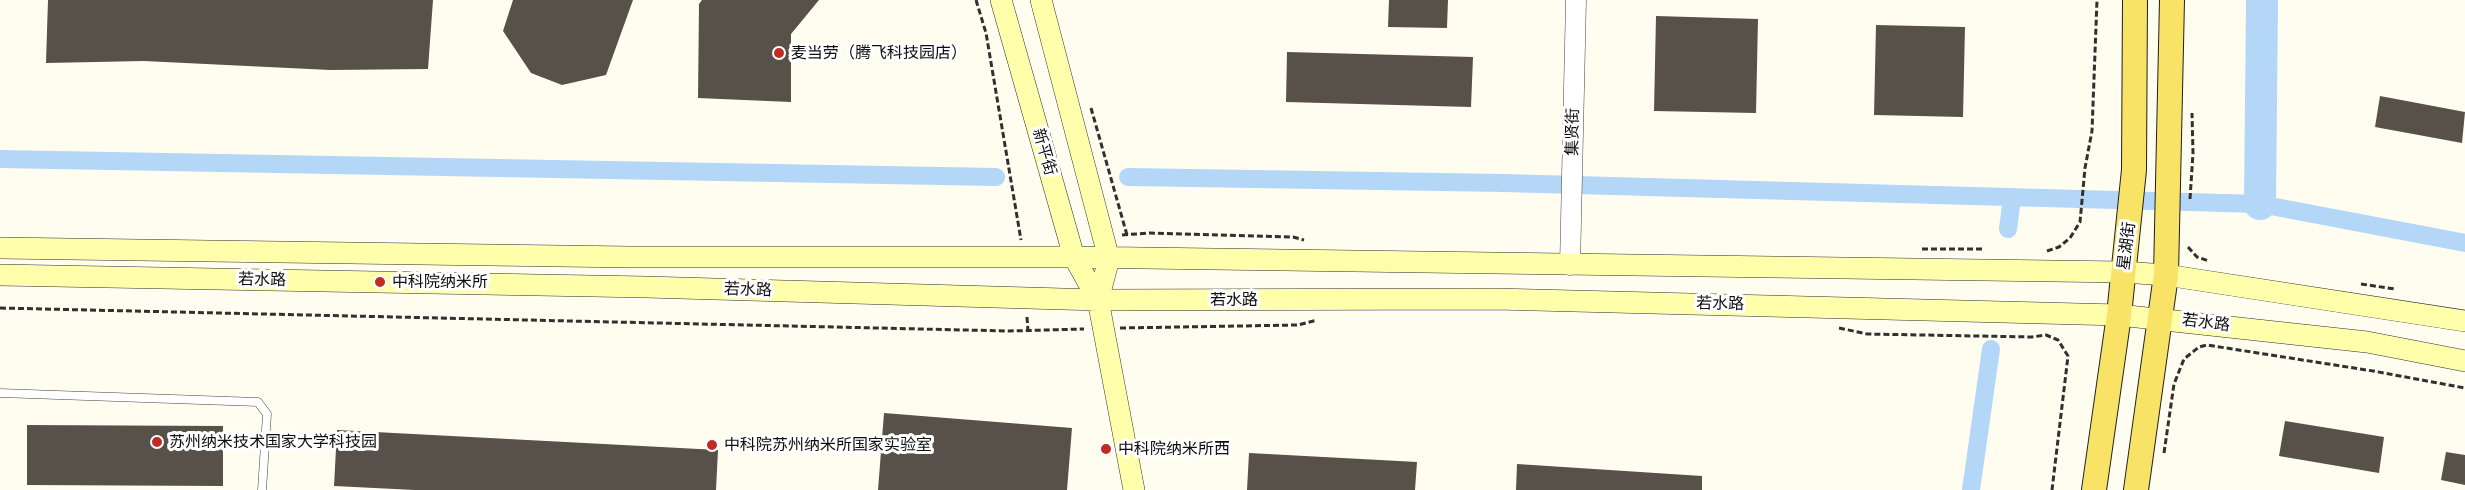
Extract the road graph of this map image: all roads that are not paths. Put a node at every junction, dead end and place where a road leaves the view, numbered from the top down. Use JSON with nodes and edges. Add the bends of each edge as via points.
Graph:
{"nodes":[{"id":1,"x":1001,"y":0,"type":"edge"},
{"id":2,"x":1041,"y":0,"type":"edge"},
{"id":3,"x":1576,"y":0,"type":"edge"},
{"id":4,"x":2135,"y":0,"type":"edge"},
{"id":5,"x":2172,"y":0,"type":"edge"},
{"id":6,"x":0,"y":248,"type":"edge"},
{"id":7,"x":1074,"y":257,"type":"junction"},
{"id":8,"x":1109,"y":259,"type":"junction"},
{"id":9,"x":1570,"y":265,"type":"junction"},
{"id":10,"x":2123,"y":272,"type":"junction"},
{"id":11,"x":2166,"y":274,"type":"junction"},
{"id":12,"x":0,"y":276,"type":"edge"},
{"id":13,"x":1098,"y":300,"type":"junction"},
{"id":14,"x":2119,"y":315,"type":"junction"},
{"id":15,"x":2159,"y":317,"type":"junction"},
{"id":16,"x":2465,"y":321,"type":"edge"},
{"id":17,"x":2465,"y":361,"type":"edge"},
{"id":18,"x":0,"y":393,"type":"edge"},
{"id":19,"x":262,"y":490,"type":"edge"},
{"id":20,"x":1134,"y":490,"type":"edge"},
{"id":21,"x":2094,"y":490,"type":"edge"},
{"id":22,"x":2136,"y":490,"type":"edge"}],
"edges":[{"from":1,"to":7,"type":"main road","name":"新平街"},
{"from":2,"to":8,"type":"main road","name":"新平街"},
{"from":3,"to":9,"type":"street","name":"集贤街"},
{"from":4,"to":10,"type":"main road","name":"星湖街","via":[[2134,170]]},
{"from":5,"to":11,"type":"main road","via":[[2169,164],[2177,241]]},
{"from":6,"to":7,"type":"main road","name":"若水路","via":[[630,257]]},
{"from":7,"to":8,"type":"main road","name":"若水路"},
{"from":7,"to":13,"type":"main road","name":"新平街"},
{"from":8,"to":9,"type":"main road","name":"若水路"},
{"from":8,"to":13,"type":"main road","name":"新平街"},
{"from":9,"to":10,"type":"main road","name":"若水路"},
{"from":10,"to":11,"type":"main road","name":"若水路"},
{"from":10,"to":14,"type":"main road","name":"星湖街"},
{"from":11,"to":15,"type":"main road"},
{"from":11,"to":16,"type":"main road","name":"若水路"},
{"from":12,"to":13,"type":"main road","name":"若水路","via":[[646,287]]},
{"from":13,"to":14,"type":"main road","name":"若水路","via":[[1496,298]]},
{"from":13,"to":20,"type":"main road","name":"新平街"},
{"from":14,"to":15,"type":"main road","name":"若水路"},
{"from":14,"to":21,"type":"main road","name":"星湖街"},
{"from":15,"to":17,"type":"main road","name":"若水路","via":[[2367,342]]},
{"from":15,"to":22,"type":"main road"},
{"from":18,"to":19,"type":"lane","via":[[258,402],[267,414]]}]}
